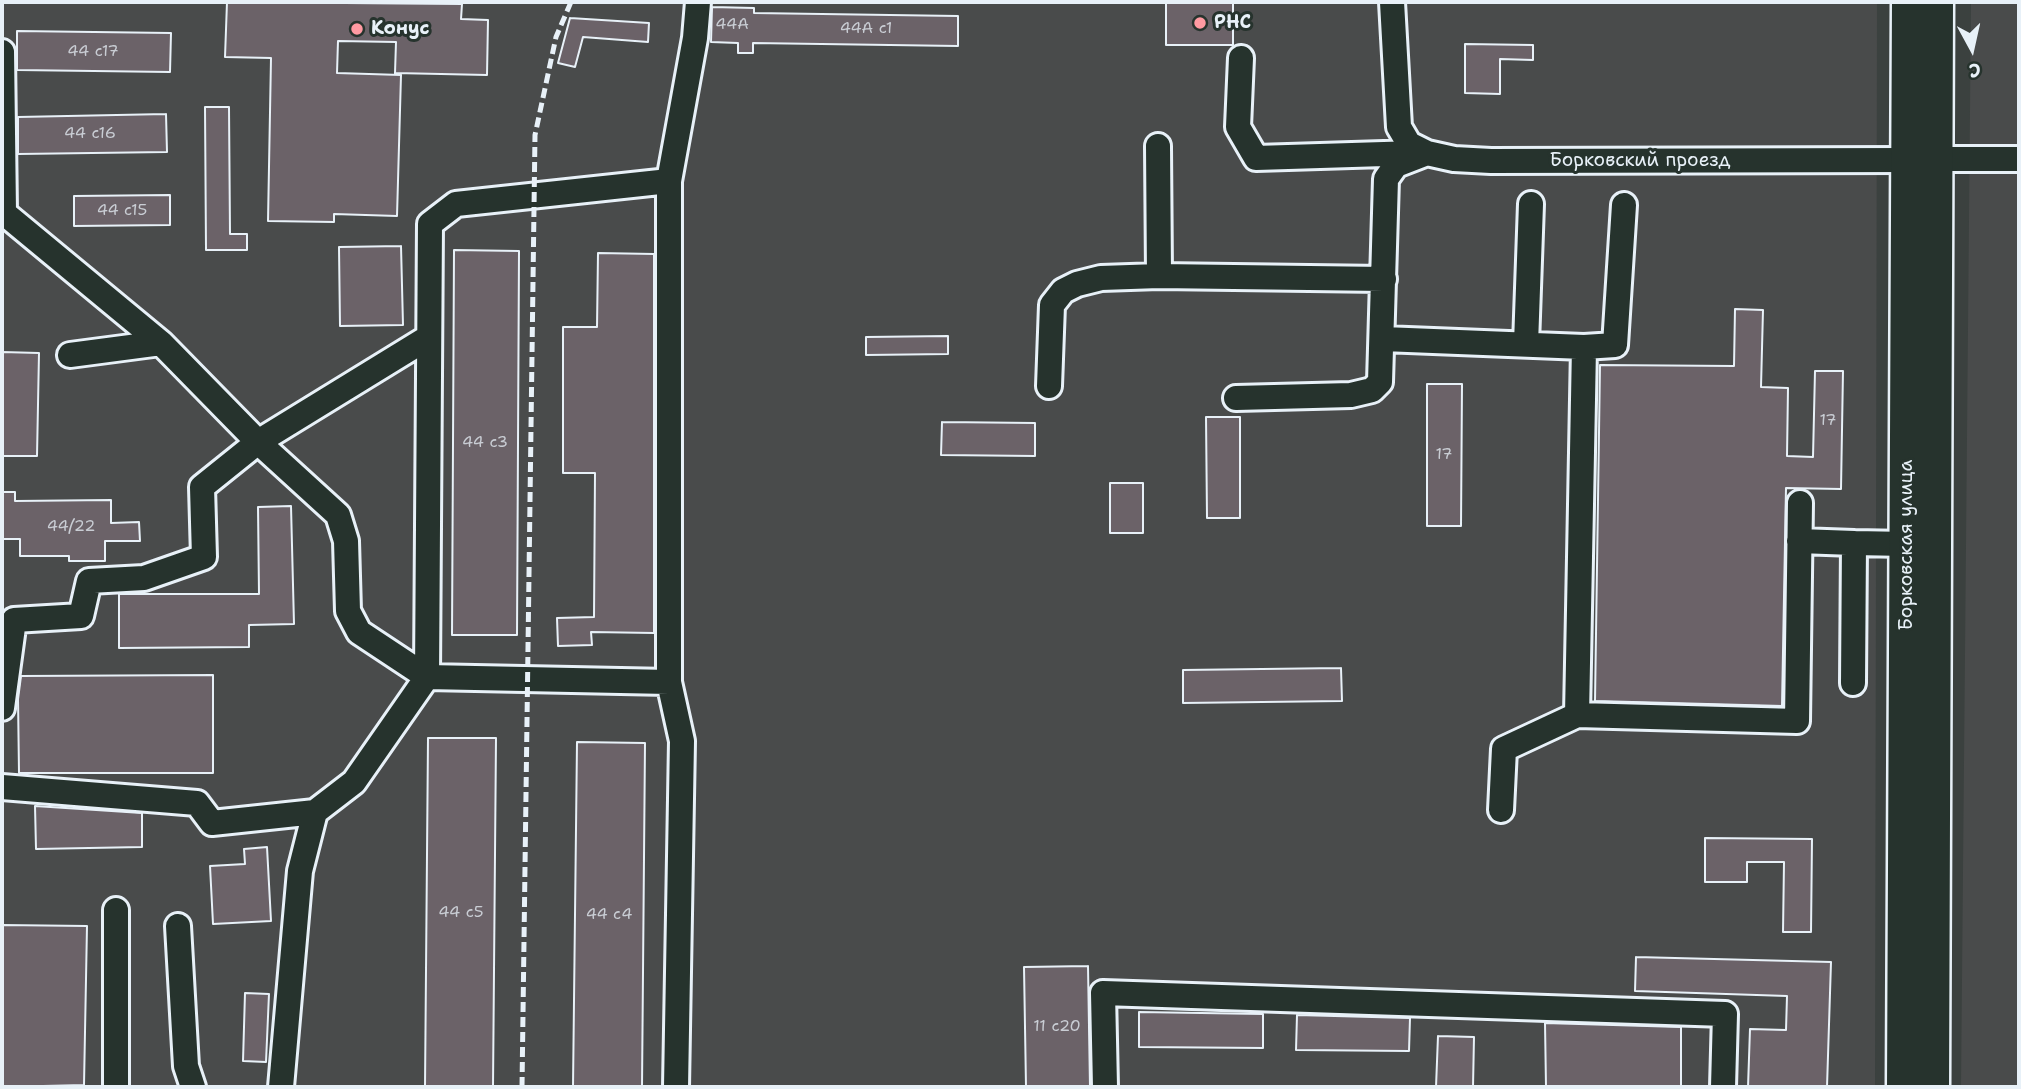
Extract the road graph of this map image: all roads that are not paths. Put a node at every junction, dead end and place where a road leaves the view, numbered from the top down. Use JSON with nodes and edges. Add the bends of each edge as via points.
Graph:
{"nodes":[{"id":1,"x":698,"y":2,"type":"edge"},
{"id":2,"x":1392,"y":2,"type":"edge"},
{"id":3,"x":1908,"y":2,"type":"edge"},
{"id":4,"x":1937,"y":2,"type":"edge"},
{"id":5,"x":2,"y":52,"type":"edge"},
{"id":6,"x":1241,"y":58,"type":"dead end"},
{"id":7,"x":1158,"y":146,"type":"dead end"},
{"id":8,"x":1427,"y":153,"type":"junction"},
{"id":9,"x":2019,"y":159,"type":"edge"},
{"id":10,"x":1923,"y":160,"type":"junction"},
{"id":11,"x":669,"y":181,"type":"junction"},
{"id":12,"x":1531,"y":204,"type":"dead end"},
{"id":13,"x":1624,"y":205,"type":"dead end"},
{"id":14,"x":1159,"y":276,"type":"junction"},
{"id":15,"x":1384,"y":279,"type":"junction"},
{"id":16,"x":429,"y":337,"type":"junction"},
{"id":17,"x":1383,"y":339,"type":"junction"},
{"id":18,"x":162,"y":344,"type":"junction"},
{"id":19,"x":1526,"y":344,"type":"junction"},
{"id":20,"x":1584,"y":347,"type":"junction"},
{"id":21,"x":70,"y":355,"type":"dead end"},
{"id":22,"x":1049,"y":386,"type":"dead end"},
{"id":23,"x":1236,"y":398,"type":"dead end"},
{"id":24,"x":258,"y":442,"type":"junction"},
{"id":25,"x":1800,"y":503,"type":"dead end"},
{"id":26,"x":1799,"y":541,"type":"junction"},
{"id":27,"x":1854,"y":543,"type":"junction"},
{"id":28,"x":1907,"y":544,"type":"junction"},
{"id":29,"x":427,"y":677,"type":"junction"},
{"id":30,"x":669,"y":682,"type":"junction"},
{"id":31,"x":1853,"y":684,"type":"dead end"},
{"id":32,"x":2,"y":708,"type":"edge"},
{"id":33,"x":1577,"y":715,"type":"junction"},
{"id":34,"x":2,"y":787,"type":"edge"},
{"id":35,"x":1501,"y":810,"type":"dead end"},
{"id":36,"x":315,"y":812,"type":"junction"},
{"id":37,"x":116,"y":910,"type":"dead end"},
{"id":38,"x":177,"y":926,"type":"dead end"},
{"id":39,"x":116,"y":1087,"type":"edge"},
{"id":40,"x":193,"y":1087,"type":"edge"},
{"id":41,"x":281,"y":1087,"type":"edge"},
{"id":42,"x":676,"y":1087,"type":"edge"},
{"id":43,"x":1105,"y":1087,"type":"edge"},
{"id":44,"x":1723,"y":1087,"type":"edge"},
{"id":45,"x":1903,"y":1087,"type":"edge"},
{"id":46,"x":1933,"y":1087,"type":"edge"}],
"edges":[{"from":1,"to":11,"type":"street"},
{"from":2,"to":8,"type":"street","via":[[1399,127],[1409,144]]},
{"from":3,"to":10,"type":"main road","name":"Борковская улица"},
{"from":4,"to":10,"type":"main road","name":"Борковская улица"},
{"from":5,"to":18,"type":"street","via":[[4,213]]},
{"from":6,"to":8,"type":"street","name":"Борковский проезд","via":[[1238,127],[1256,158]]},
{"from":7,"to":14,"type":"street"},
{"from":8,"to":10,"type":"street","name":"Борковский проезд","via":[[1491,160]]},
{"from":8,"to":15,"type":"street","via":[[1396,164],[1386,179]]},
{"from":9,"to":10,"type":"street","name":"Борковский проезд"},
{"from":10,"to":28,"type":"main road","name":"Борковская улица"},
{"from":10,"to":46,"type":"main road","name":"Борковская улица"},
{"from":11,"to":16,"type":"street","via":[[456,204],[430,224]]},
{"from":11,"to":30,"type":"street"},
{"from":12,"to":19,"type":"street"},
{"from":13,"to":20,"type":"street","via":[[1615,345]]},
{"from":14,"to":15,"type":"street"},
{"from":14,"to":22,"type":"street","via":[[1101,278],[1063,291],[1052,305]]},
{"from":15,"to":17,"type":"street"},
{"from":16,"to":24,"type":"street"},
{"from":16,"to":29,"type":"street"},
{"from":17,"to":19,"type":"street"},
{"from":17,"to":23,"type":"street","via":[[1380,382],[1363,393]]},
{"from":18,"to":21,"type":"street"},
{"from":18,"to":24,"type":"street"},
{"from":19,"to":20,"type":"street"},
{"from":20,"to":33,"type":"street"},
{"from":24,"to":29,"type":"street","via":[[338,515],[346,541],[348,611],[359,632]]},
{"from":24,"to":32,"type":"street","via":[[202,487],[204,557],[144,578],[89,581],[80,616],[14,620]]},
{"from":25,"to":26,"type":"street"},
{"from":26,"to":27,"type":"street"},
{"from":26,"to":33,"type":"street","via":[[1797,721]]},
{"from":27,"to":28,"type":"street"},
{"from":27,"to":31,"type":"street"},
{"from":28,"to":45,"type":"main road","name":"Борковская улица"},
{"from":29,"to":30,"type":"street"},
{"from":29,"to":36,"type":"street","via":[[354,782]]},
{"from":30,"to":42,"type":"street","via":[[682,741]]},
{"from":33,"to":35,"type":"street","via":[[1504,749]]},
{"from":34,"to":36,"type":"street","via":[[197,803],[212,823]]},
{"from":36,"to":41,"type":"street","via":[[300,871]]},
{"from":37,"to":39,"type":"street"},
{"from":38,"to":40,"type":"street","via":[[186,1066]]},
{"from":43,"to":44,"type":"street","via":[[1103,993],[1725,1014]]}]}
